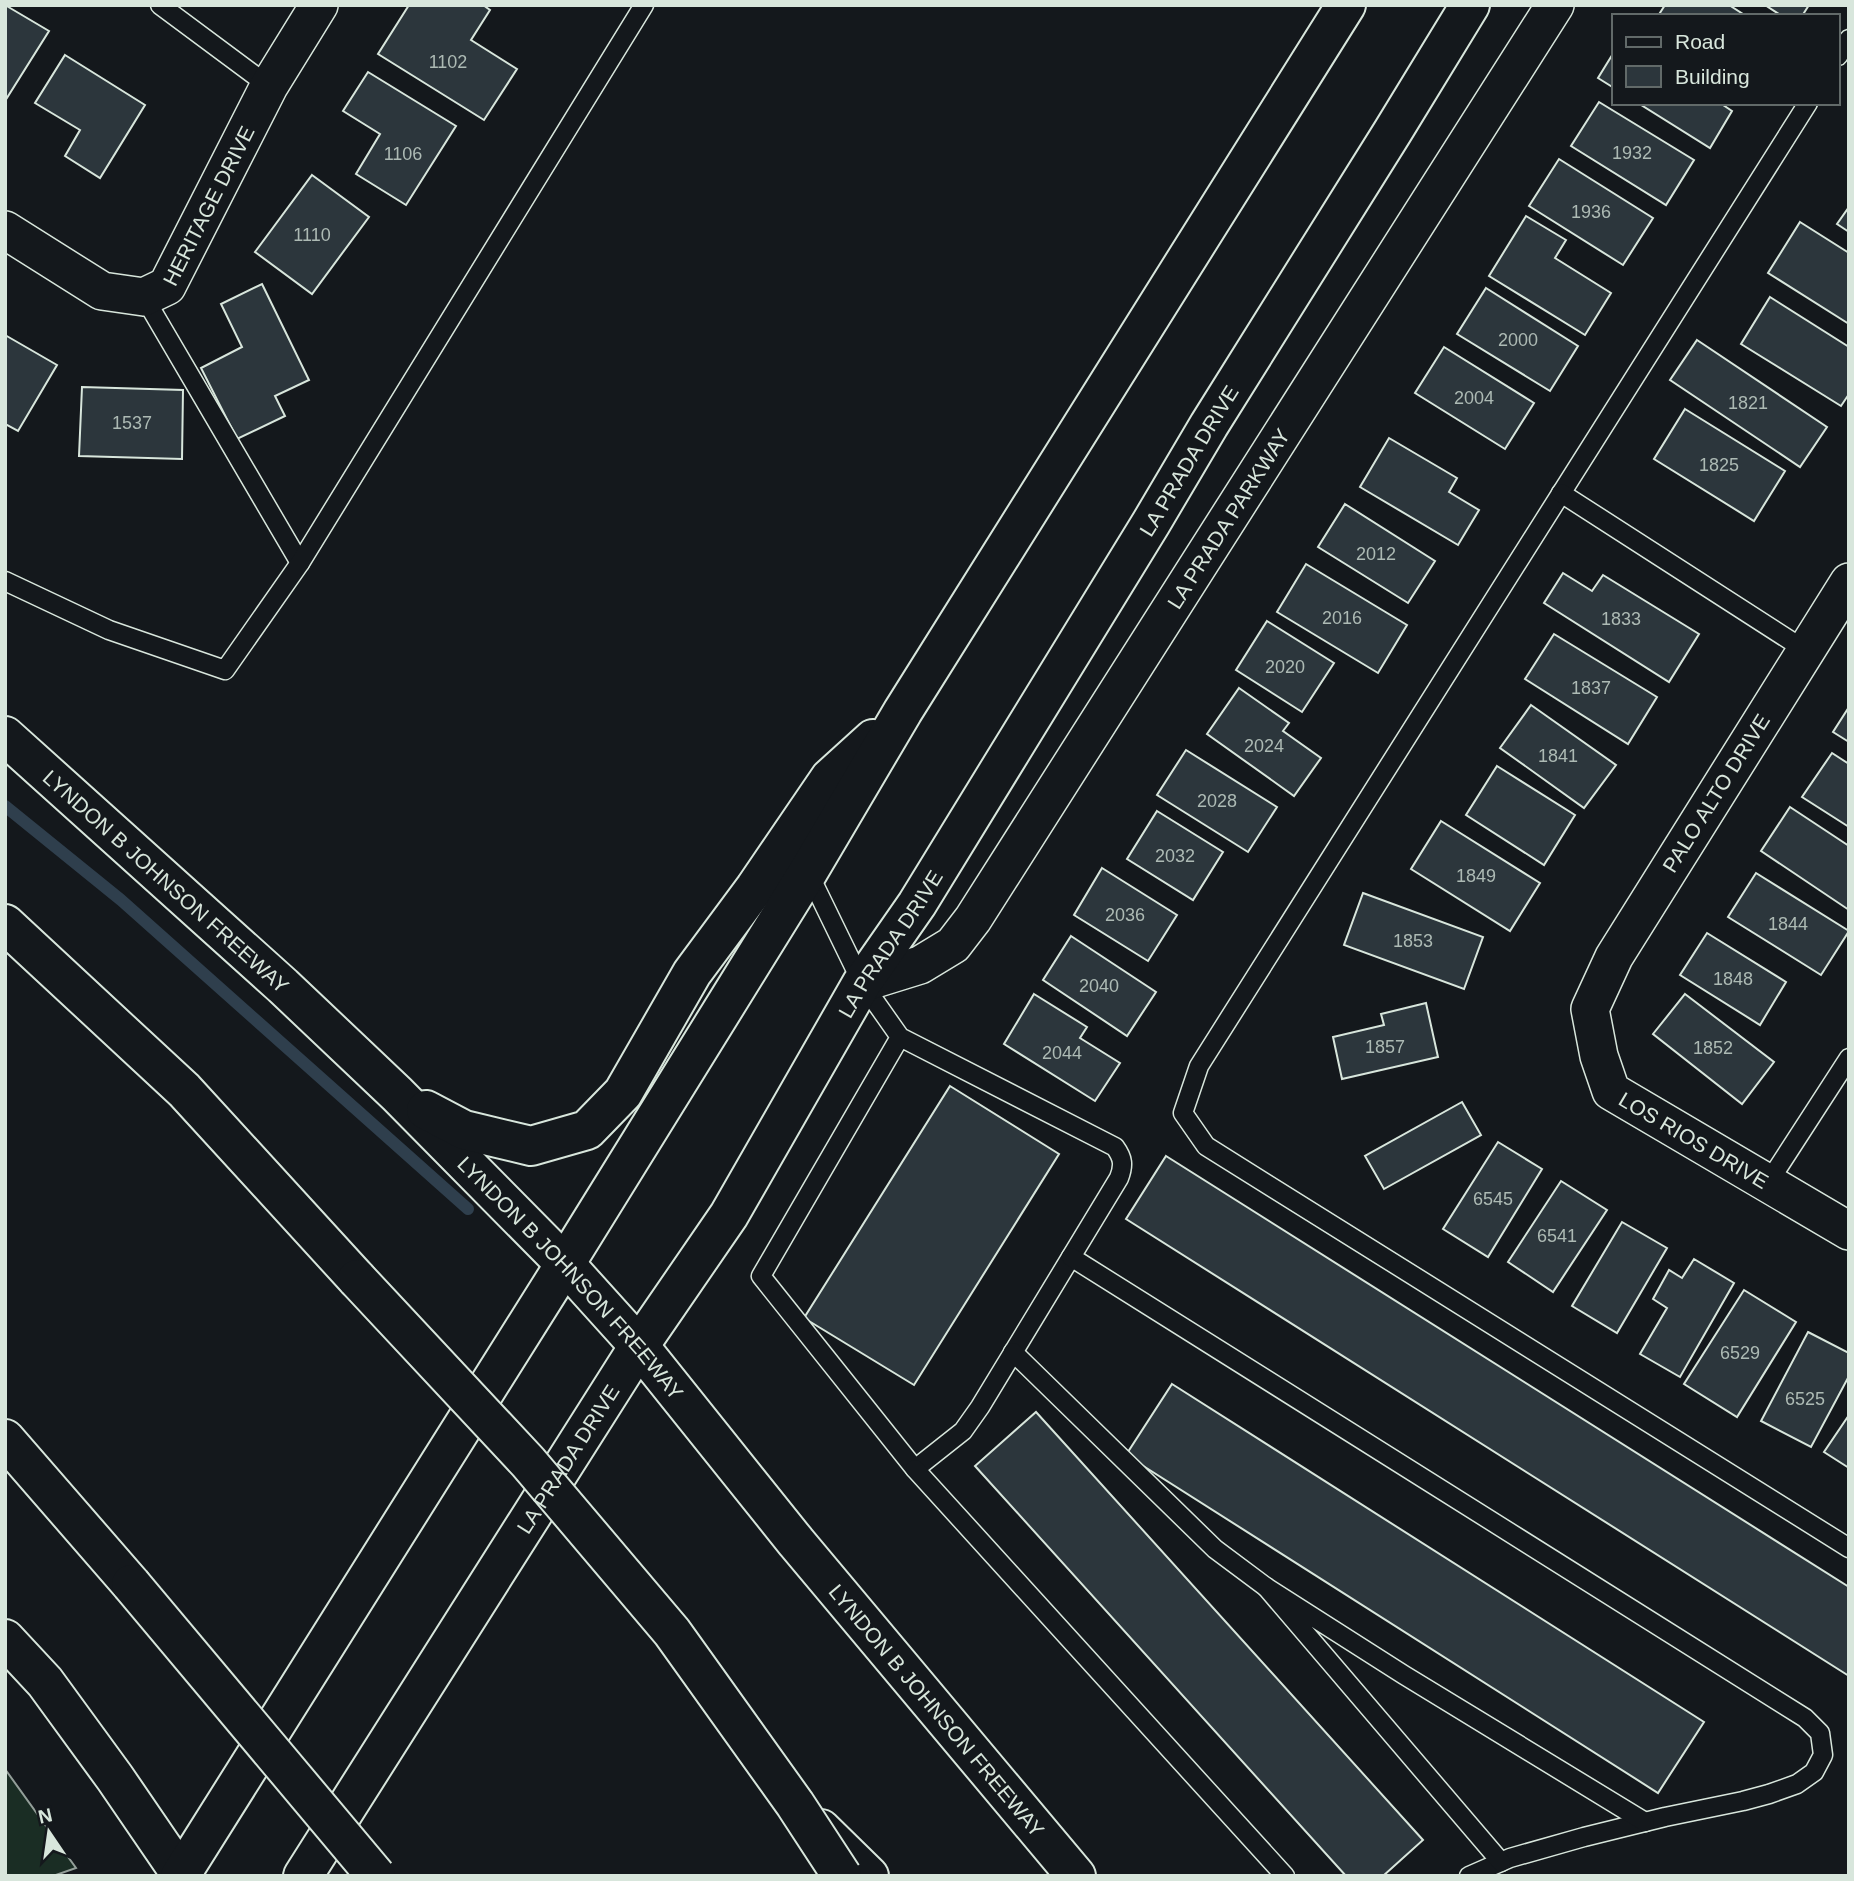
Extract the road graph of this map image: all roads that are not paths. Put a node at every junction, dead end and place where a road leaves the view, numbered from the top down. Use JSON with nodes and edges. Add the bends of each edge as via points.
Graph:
{"nodes":[{"id":1,"x":160,"y":5,"type":"edge"},
{"id":2,"x":319,"y":5,"type":"edge"},
{"id":3,"x":644,"y":5,"type":"edge"},
{"id":4,"x":1346,"y":5,"type":"edge"},
{"id":5,"x":1470,"y":5,"type":"edge"},
{"id":6,"x":1555,"y":5,"type":"edge"},
{"id":7,"x":269,"y":86,"type":"junction"},
{"id":8,"x":1807,"y":105,"type":"edge"},
{"id":9,"x":5,"y":230,"type":"edge"},
{"id":10,"x":144,"y":297,"type":"junction"},
{"id":11,"x":1561,"y":494,"type":"junction"},
{"id":12,"x":300,"y":563,"type":"junction"},
{"id":13,"x":5,"y":581,"type":"edge"},
{"id":14,"x":1849,"y":582,"type":"edge"},
{"id":15,"x":1805,"y":650,"type":"junction"},
{"id":16,"x":903,"y":711,"type":"junction"},
{"id":17,"x":5,"y":736,"type":"edge"},
{"id":18,"x":808,"y":872,"type":"junction"},
{"id":19,"x":5,"y":924,"type":"edge"},
{"id":20,"x":862,"y":983,"type":"junction"},
{"id":21,"x":1590,"y":1009,"type":"joint"},
{"id":22,"x":900,"y":1037,"type":"junction"},
{"id":23,"x":1849,"y":1058,"type":"edge"},
{"id":24,"x":397,"y":1094,"type":"junction"},
{"id":25,"x":1768,"y":1183,"type":"junction"},
{"id":26,"x":1849,"y":1231,"type":"edge"},
{"id":27,"x":1071,"y":1257,"type":"junction"},
{"id":28,"x":565,"y":1264,"type":"junction"},
{"id":29,"x":639,"y":1346,"type":"junction"},
{"id":30,"x":1013,"y":1352,"type":"junction"},
{"id":31,"x":5,"y":1439,"type":"edge"},
{"id":32,"x":915,"y":1469,"type":"junction"},
{"id":33,"x":1849,"y":1548,"type":"edge"},
{"id":34,"x":1266,"y":1587,"type":"junction"},
{"id":35,"x":5,"y":1639,"type":"edge"},
{"id":36,"x":795,"y":1804,"type":"junction"},
{"id":37,"x":1645,"y":1822,"type":"junction"},
{"id":38,"x":1501,"y":1863,"type":"junction"},
{"id":39,"x":181,"y":1875,"type":"edge"},
{"id":40,"x":303,"y":1876,"type":"edge"},
{"id":41,"x":376,"y":1876,"type":"edge"},
{"id":42,"x":842,"y":1876,"type":"edge"},
{"id":43,"x":869,"y":1876,"type":"edge"},
{"id":44,"x":1076,"y":1876,"type":"edge"},
{"id":45,"x":1285,"y":1876,"type":"edge"},
{"id":46,"x":1469,"y":1876,"type":"edge"}],
"edges":[{"from":1,"to":7,"type":"lane"},
{"from":2,"to":7,"type":"street","name":"HERITAGE DRIVE"},
{"from":3,"to":12,"type":"lane"},
{"from":4,"to":16,"type":"main road"},
{"from":5,"to":20,"type":"main road","name":"LA PRADA DRIVE","via":[[917,904]]},
{"from":6,"to":20,"type":"street","name":"LA PRADA PARKWAY","via":[[973,919],[953,945],[920,965]]},
{"from":7,"to":10,"type":"street","name":"HERITAGE DRIVE","via":[[167,286]]},
{"from":8,"to":11,"type":"lane"},
{"from":9,"to":10,"type":"street","name":"HERITAGE DRIVE","via":[[102,291]]},
{"from":10,"to":12,"type":"lane"},
{"from":11,"to":15,"type":"lane"},
{"from":11,"to":33,"type":"lane","via":[[1199,1066],[1184,1113],[1206,1146]]},
{"from":12,"to":13,"type":"lane","via":[[225,670],[109,630]]},
{"from":14,"to":15,"type":"street","name":"PALO ALTO DRIVE"},
{"from":15,"to":21,"type":"street","name":"PALO ALTO DRIVE","via":[[1614,957]]},
{"from":16,"to":18,"type":"main road"},
{"from":16,"to":24,"type":"main road","via":[[830,778],[692,973],[623,1093],[587,1130],[531,1146],[464,1130]]},
{"from":17,"to":24,"type":"main road","name":"LYNDON B JOHNSON FREEWAY"},
{"from":18,"to":20,"type":"lane"},
{"from":18,"to":28,"type":"main road"},
{"from":19,"to":36,"type":"main road","bridge":true,"via":[[184,1090],[528,1462],[672,1632]]},
{"from":20,"to":22,"type":"lane"},
{"from":20,"to":29,"type":"main road","name":"LA PRADA DRIVE","via":[[729,1215]]},
{"from":21,"to":25,"type":"street","name":"LOS RIOS DRIVE","via":[[1611,1091]]},
{"from":22,"to":27,"type":"lane","via":[[1115,1147],[1123,1167],[1119,1178]]},
{"from":22,"to":32,"type":"lane","via":[[761,1276]]},
{"from":23,"to":25,"type":"lane"},
{"from":24,"to":28,"type":"main road","name":"LYNDON B JOHNSON FREEWAY"},
{"from":25,"to":26,"type":"street","name":"LOS RIOS DRIVE"},
{"from":27,"to":30,"type":"lane"},
{"from":27,"to":37,"type":"lane","via":[[1805,1718],[1820,1733],[1823,1755],[1814,1772],[1797,1784]]},
{"from":28,"to":29,"type":"main road","name":"LYNDON B JOHNSON FREEWAY"},
{"from":28,"to":39,"type":"main road"},
{"from":29,"to":40,"type":"main road","name":"LA PRADA DRIVE"},
{"from":29,"to":44,"type":"main road","name":"LYNDON B JOHNSON FREEWAY","via":[[796,1542]]},
{"from":30,"to":32,"type":"lane","via":[[963,1431]]},
{"from":30,"to":34,"type":"lane","via":[[1215,1549]]},
{"from":31,"to":41,"type":"main road","bridge":true},
{"from":32,"to":45,"type":"lane"},
{"from":34,"to":37,"type":"lane"},
{"from":34,"to":38,"type":"lane"},
{"from":35,"to":39,"type":"main road","via":[[45,1682]]},
{"from":36,"to":42,"type":"main road","bridge":true},
{"from":36,"to":43,"type":"main road","bridge":true},
{"from":37,"to":38,"type":"lane"},
{"from":38,"to":46,"type":"lane"}]}
